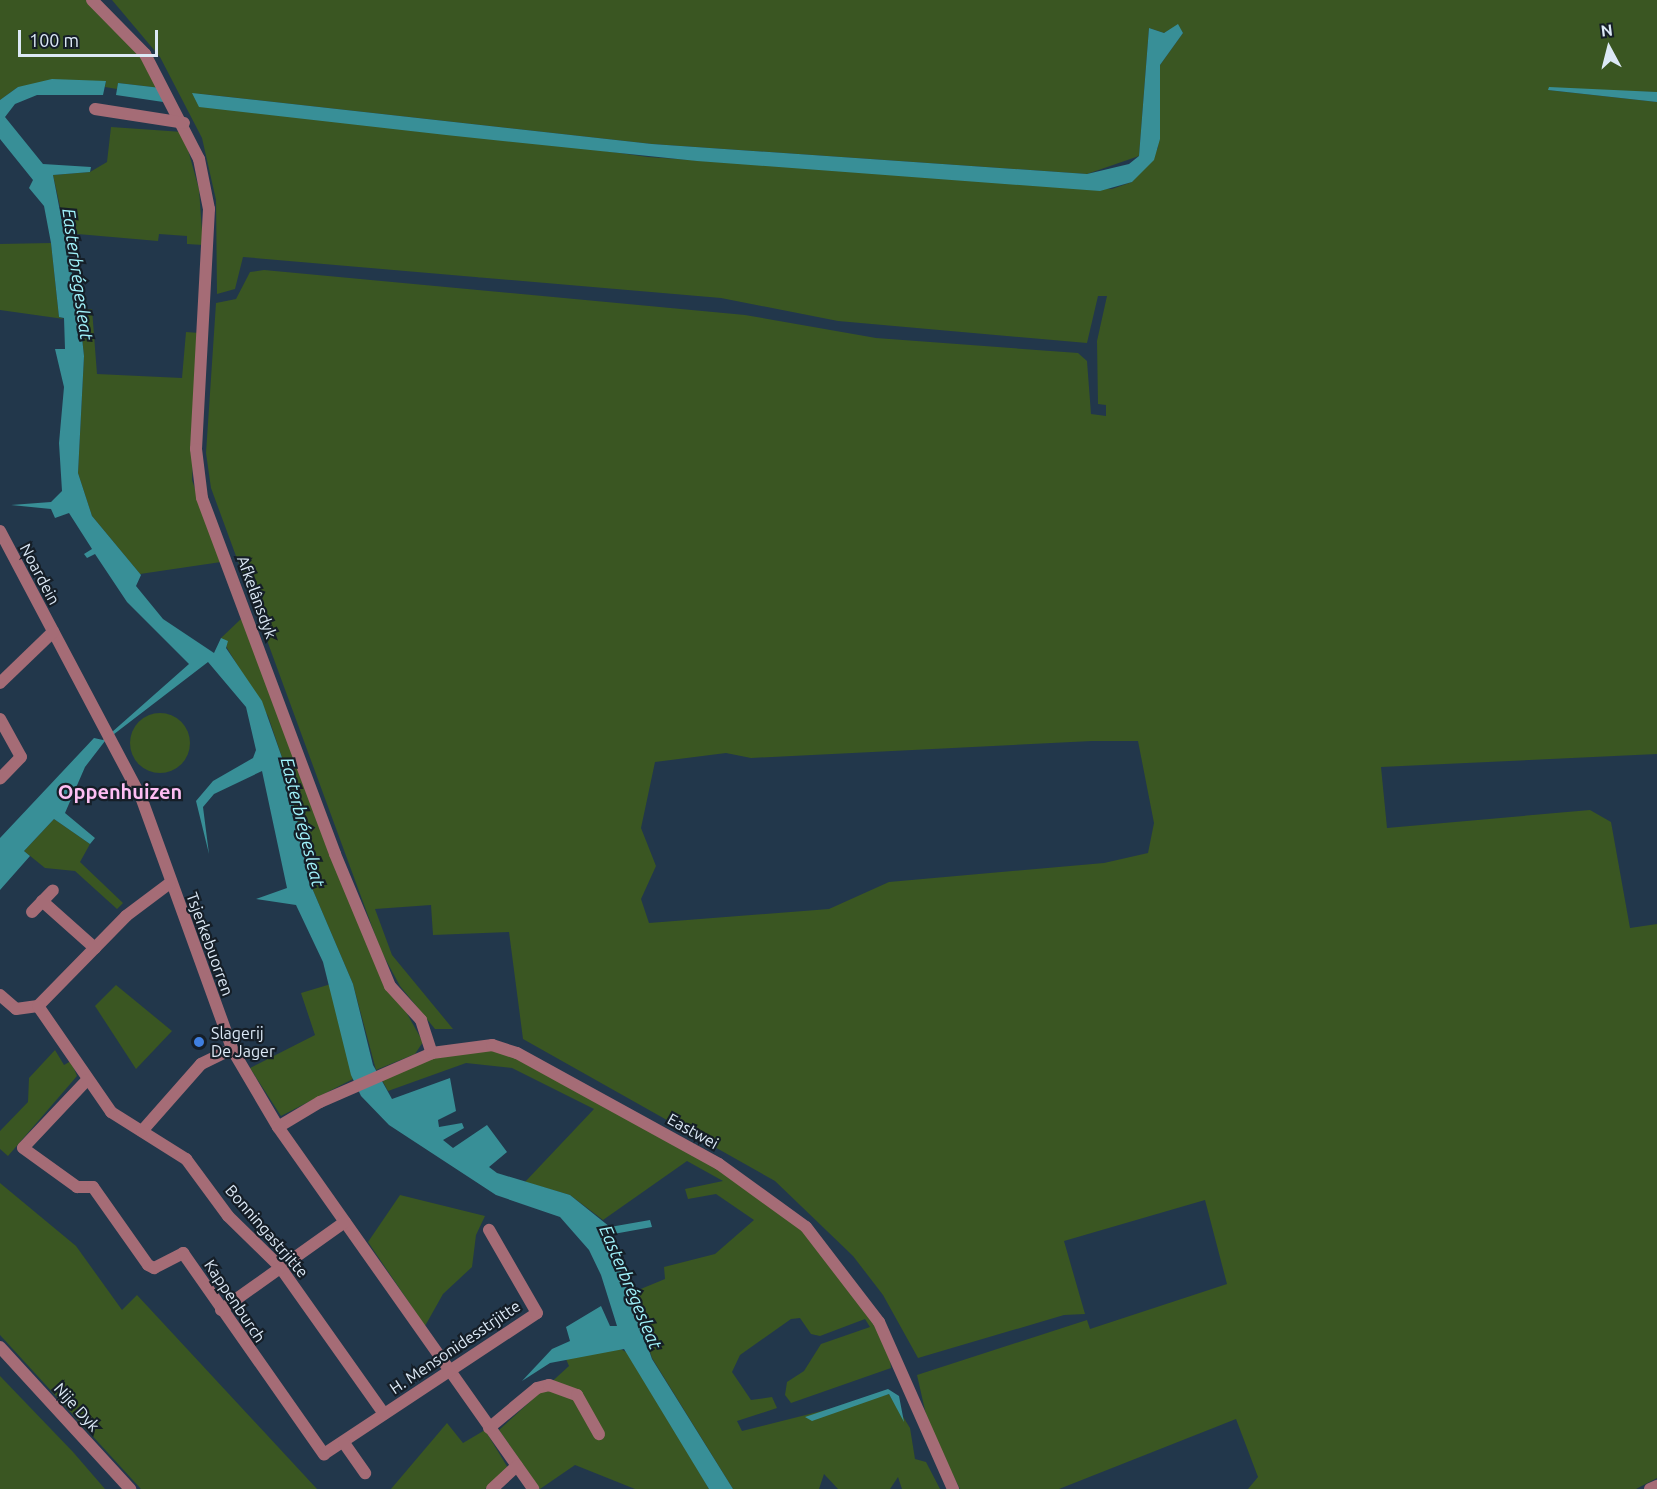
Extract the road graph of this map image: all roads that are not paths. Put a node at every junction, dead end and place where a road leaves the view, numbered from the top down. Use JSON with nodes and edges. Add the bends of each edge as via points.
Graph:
{"nodes":[{"id":1,"x":92,"y":0,"type":"edge"},
{"id":2,"x":95,"y":110,"type":"dead end"},
{"id":3,"x":184,"y":123,"type":"junction"},
{"id":4,"x":0,"y":531,"type":"edge"},
{"id":5,"x":53,"y":632,"type":"junction"},
{"id":6,"x":0,"y":683,"type":"edge"},
{"id":7,"x":0,"y":719,"type":"edge"},
{"id":8,"x":0,"y":780,"type":"edge"},
{"id":9,"x":170,"y":883,"type":"junction"},
{"id":10,"x":53,"y":890,"type":"dead end"},
{"id":11,"x":42,"y":901,"type":"junction"},
{"id":12,"x":32,"y":912,"type":"dead end"},
{"id":13,"x":95,"y":948,"type":"junction"},
{"id":14,"x":0,"y":995,"type":"edge"},
{"id":15,"x":38,"y":1006,"type":"junction"},
{"id":16,"x":232,"y":1049,"type":"junction"},
{"id":17,"x":432,"y":1053,"type":"junction"},
{"id":18,"x":87,"y":1080,"type":"junction"},
{"id":19,"x":278,"y":1127,"type":"junction"},
{"id":20,"x":142,"y":1131,"type":"junction"},
{"id":21,"x":345,"y":1221,"type":"junction"},
{"id":22,"x":489,"y":1230,"type":"dead end"},
{"id":23,"x":280,"y":1267,"type":"junction"},
{"id":24,"x":221,"y":1310,"type":"junction"},
{"id":25,"x":0,"y":1347,"type":"edge"},
{"id":26,"x":448,"y":1370,"type":"junction"},
{"id":27,"x":384,"y":1414,"type":"junction"},
{"id":28,"x":489,"y":1428,"type":"junction"},
{"id":29,"x":599,"y":1434,"type":"dead end"},
{"id":30,"x":344,"y":1443,"type":"junction"},
{"id":31,"x":517,"y":1466,"type":"junction"},
{"id":32,"x":365,"y":1473,"type":"dead end"},
{"id":33,"x":1657,"y":1486,"type":"edge"},
{"id":34,"x":130,"y":1489,"type":"edge"},
{"id":35,"x":492,"y":1489,"type":"edge"},
{"id":36,"x":533,"y":1489,"type":"edge"},
{"id":37,"x":953,"y":1489,"type":"edge"},
{"id":38,"x":1650,"y":1489,"type":"edge"}],
"edges":[{"from":1,"to":3,"type":"street","name":"Afkelânsdyk","via":[[145,54]]},
{"from":2,"to":3,"type":"street"},
{"from":3,"to":17,"type":"street","name":"Afkelânsdyk","via":[[199,159],[209,209],[196,449],[202,498],[335,854],[390,986],[421,1020]]},
{"from":4,"to":5,"type":"street","name":"Noardein"},
{"from":5,"to":6,"type":"street"},
{"from":5,"to":9,"type":"street","name":"Tsjerkebuorren","via":[[116,742]]},
{"from":7,"to":8,"type":"street","via":[[21,757]]},
{"from":9,"to":13,"type":"street","via":[[126,915]]},
{"from":9,"to":16,"type":"street","name":"Tsjerkebuorren"},
{"from":10,"to":11,"type":"street"},
{"from":11,"to":12,"type":"street"},
{"from":11,"to":13,"type":"street"},
{"from":13,"to":15,"type":"street"},
{"from":14,"to":15,"type":"street","via":[[16,1009]]},
{"from":15,"to":18,"type":"street","name":"Bonningastrjitte"},
{"from":16,"to":19,"type":"street","name":"Tsjerkebuorren"},
{"from":16,"to":20,"type":"street","via":[[201,1064]]},
{"from":17,"to":19,"type":"street","name":"Eastwei","via":[[354,1086]]},
{"from":17,"to":37,"type":"street","name":"Eastwei","via":[[492,1045],[517,1053],[729,1170],[806,1227],[879,1322]]},
{"from":18,"to":20,"type":"street","name":"Bonningastrjitte","via":[[111,1112]]},
{"from":18,"to":24,"type":"street","name":"Kappenburch","via":[[23,1148],[77,1187],[93,1187],[148,1265],[154,1268],[183,1253]]},
{"from":19,"to":21,"type":"street","name":"Tsjerkebuorren"},
{"from":20,"to":23,"type":"street","name":"Bonningastrjitte","via":[[186,1159],[228,1216]]},
{"from":21,"to":23,"type":"street"},
{"from":21,"to":26,"type":"street","name":"Tsjerkebuorren"},
{"from":22,"to":26,"type":"street","name":"H. Mensonidesstrjitte","via":[[537,1313]]},
{"from":23,"to":24,"type":"street"},
{"from":23,"to":27,"type":"street","name":"Bonningastrjitte"},
{"from":24,"to":30,"type":"street","name":"Kappenburch","via":[[318,1450],[324,1454]]},
{"from":25,"to":34,"type":"street","name":"Nije Dyk"},
{"from":26,"to":27,"type":"street","name":"H. Mensonidesstrjitte"},
{"from":26,"to":28,"type":"street","name":"Tsjerkebuorren"},
{"from":27,"to":30,"type":"street","name":"H. Mensonidesstrjitte"},
{"from":28,"to":29,"type":"street","via":[[537,1388],[549,1385],[577,1395]]},
{"from":28,"to":31,"type":"street","name":"Tsjerkebuorren"},
{"from":30,"to":32,"type":"street"},
{"from":31,"to":35,"type":"street"},
{"from":31,"to":36,"type":"street","name":"Tsjerkebuorren"},
{"from":33,"to":38,"type":"street"}]}
